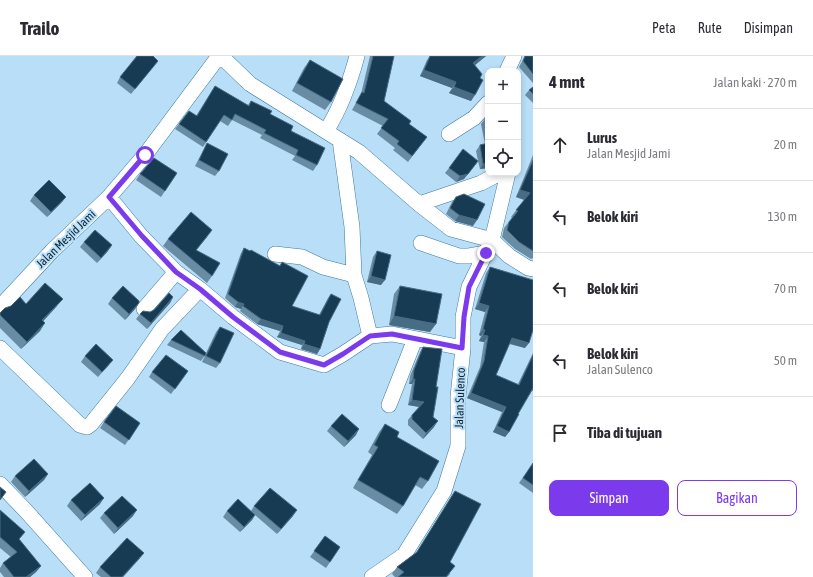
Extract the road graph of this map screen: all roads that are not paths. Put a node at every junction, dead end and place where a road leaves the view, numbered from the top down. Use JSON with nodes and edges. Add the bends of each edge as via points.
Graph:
{"nodes":[{"id":1,"x":220,"y":56,"type":"edge"},
{"id":2,"x":357,"y":56,"type":"edge"},
{"id":3,"x":514,"y":56,"type":"edge"},
{"id":4,"x":508,"y":68,"type":"edge"},
{"id":5,"x":487,"y":104,"type":"edge"},
{"id":6,"x":326,"y":131,"type":"junction"},
{"id":7,"x":449,"y":134,"type":"dead end"},
{"id":8,"x":340,"y":140,"type":"junction"},
{"id":9,"x":494,"y":176,"type":"edge"},
{"id":10,"x":507,"y":176,"type":"edge"},
{"id":11,"x":109,"y":197,"type":"junction"},
{"id":12,"x":419,"y":204,"type":"junction"},
{"id":13,"x":421,"y":243,"type":"dead end"},
{"id":14,"x":489,"y":246,"type":"junction"},
{"id":15,"x":276,"y":254,"type":"dead end"},
{"id":16,"x":533,"y":269,"type":"edge"},
{"id":17,"x":176,"y":272,"type":"junction"},
{"id":18,"x":354,"y":275,"type":"junction"},
{"id":19,"x":200,"y":289,"type":"junction"},
{"id":20,"x":0,"y":307,"type":"edge"},
{"id":21,"x":144,"y":309,"type":"dead end"},
{"id":22,"x":370,"y":336,"type":"junction"},
{"id":23,"x":415,"y":339,"type":"junction"},
{"id":24,"x":0,"y":348,"type":"edge"},
{"id":25,"x":462,"y":348,"type":"junction"},
{"id":26,"x":389,"y":405,"type":"dead end"},
{"id":27,"x":0,"y":484,"type":"edge"},
{"id":28,"x":85,"y":577,"type":"edge"},
{"id":29,"x":372,"y":577,"type":"edge"}],
"edges":[{"from":1,"to":6,"type":"street","via":[[250,84]]},
{"from":1,"to":11,"type":"street","name":"Jalan Mesjid Jami","via":[[145,155]]},
{"from":2,"to":6,"type":"street","via":[[337,115]]},
{"from":3,"to":4,"type":"street"},
{"from":5,"to":7,"type":"street","via":[[474,118]]},
{"from":6,"to":8,"type":"street"},
{"from":8,"to":12,"type":"street","via":[[359,152]]},
{"from":8,"to":18,"type":"street","via":[[352,227]]},
{"from":9,"to":12,"type":"street"},
{"from":10,"to":14,"type":"street","name":"Jalan Sulenco"},
{"from":11,"to":17,"type":"street"},
{"from":11,"to":20,"type":"street","name":"Jalan Mesjid Jami","via":[[52,251]]},
{"from":12,"to":14,"type":"street","via":[[451,229]]},
{"from":13,"to":14,"type":"street","via":[[459,256],[469,256]]},
{"from":14,"to":16,"type":"street"},
{"from":14,"to":25,"type":"street","name":"Jalan Sulenco","via":[[469,287]]},
{"from":15,"to":18,"type":"street","via":[[302,257],[323,267]]},
{"from":17,"to":19,"type":"street"},
{"from":17,"to":21,"type":"street"},
{"from":18,"to":22,"type":"street"},
{"from":19,"to":22,"type":"street","via":[[280,352],[324,365]]},
{"from":19,"to":24,"type":"street","via":[[162,329],[128,378],[87,427],[80,425]]},
{"from":22,"to":23,"type":"street","via":[[392,334]]},
{"from":23,"to":25,"type":"street"},
{"from":23,"to":26,"type":"street"},
{"from":25,"to":29,"type":"street","name":"Jalan Sulenco","via":[[458,446],[444,491],[404,555]]},
{"from":27,"to":28,"type":"street"}]}
